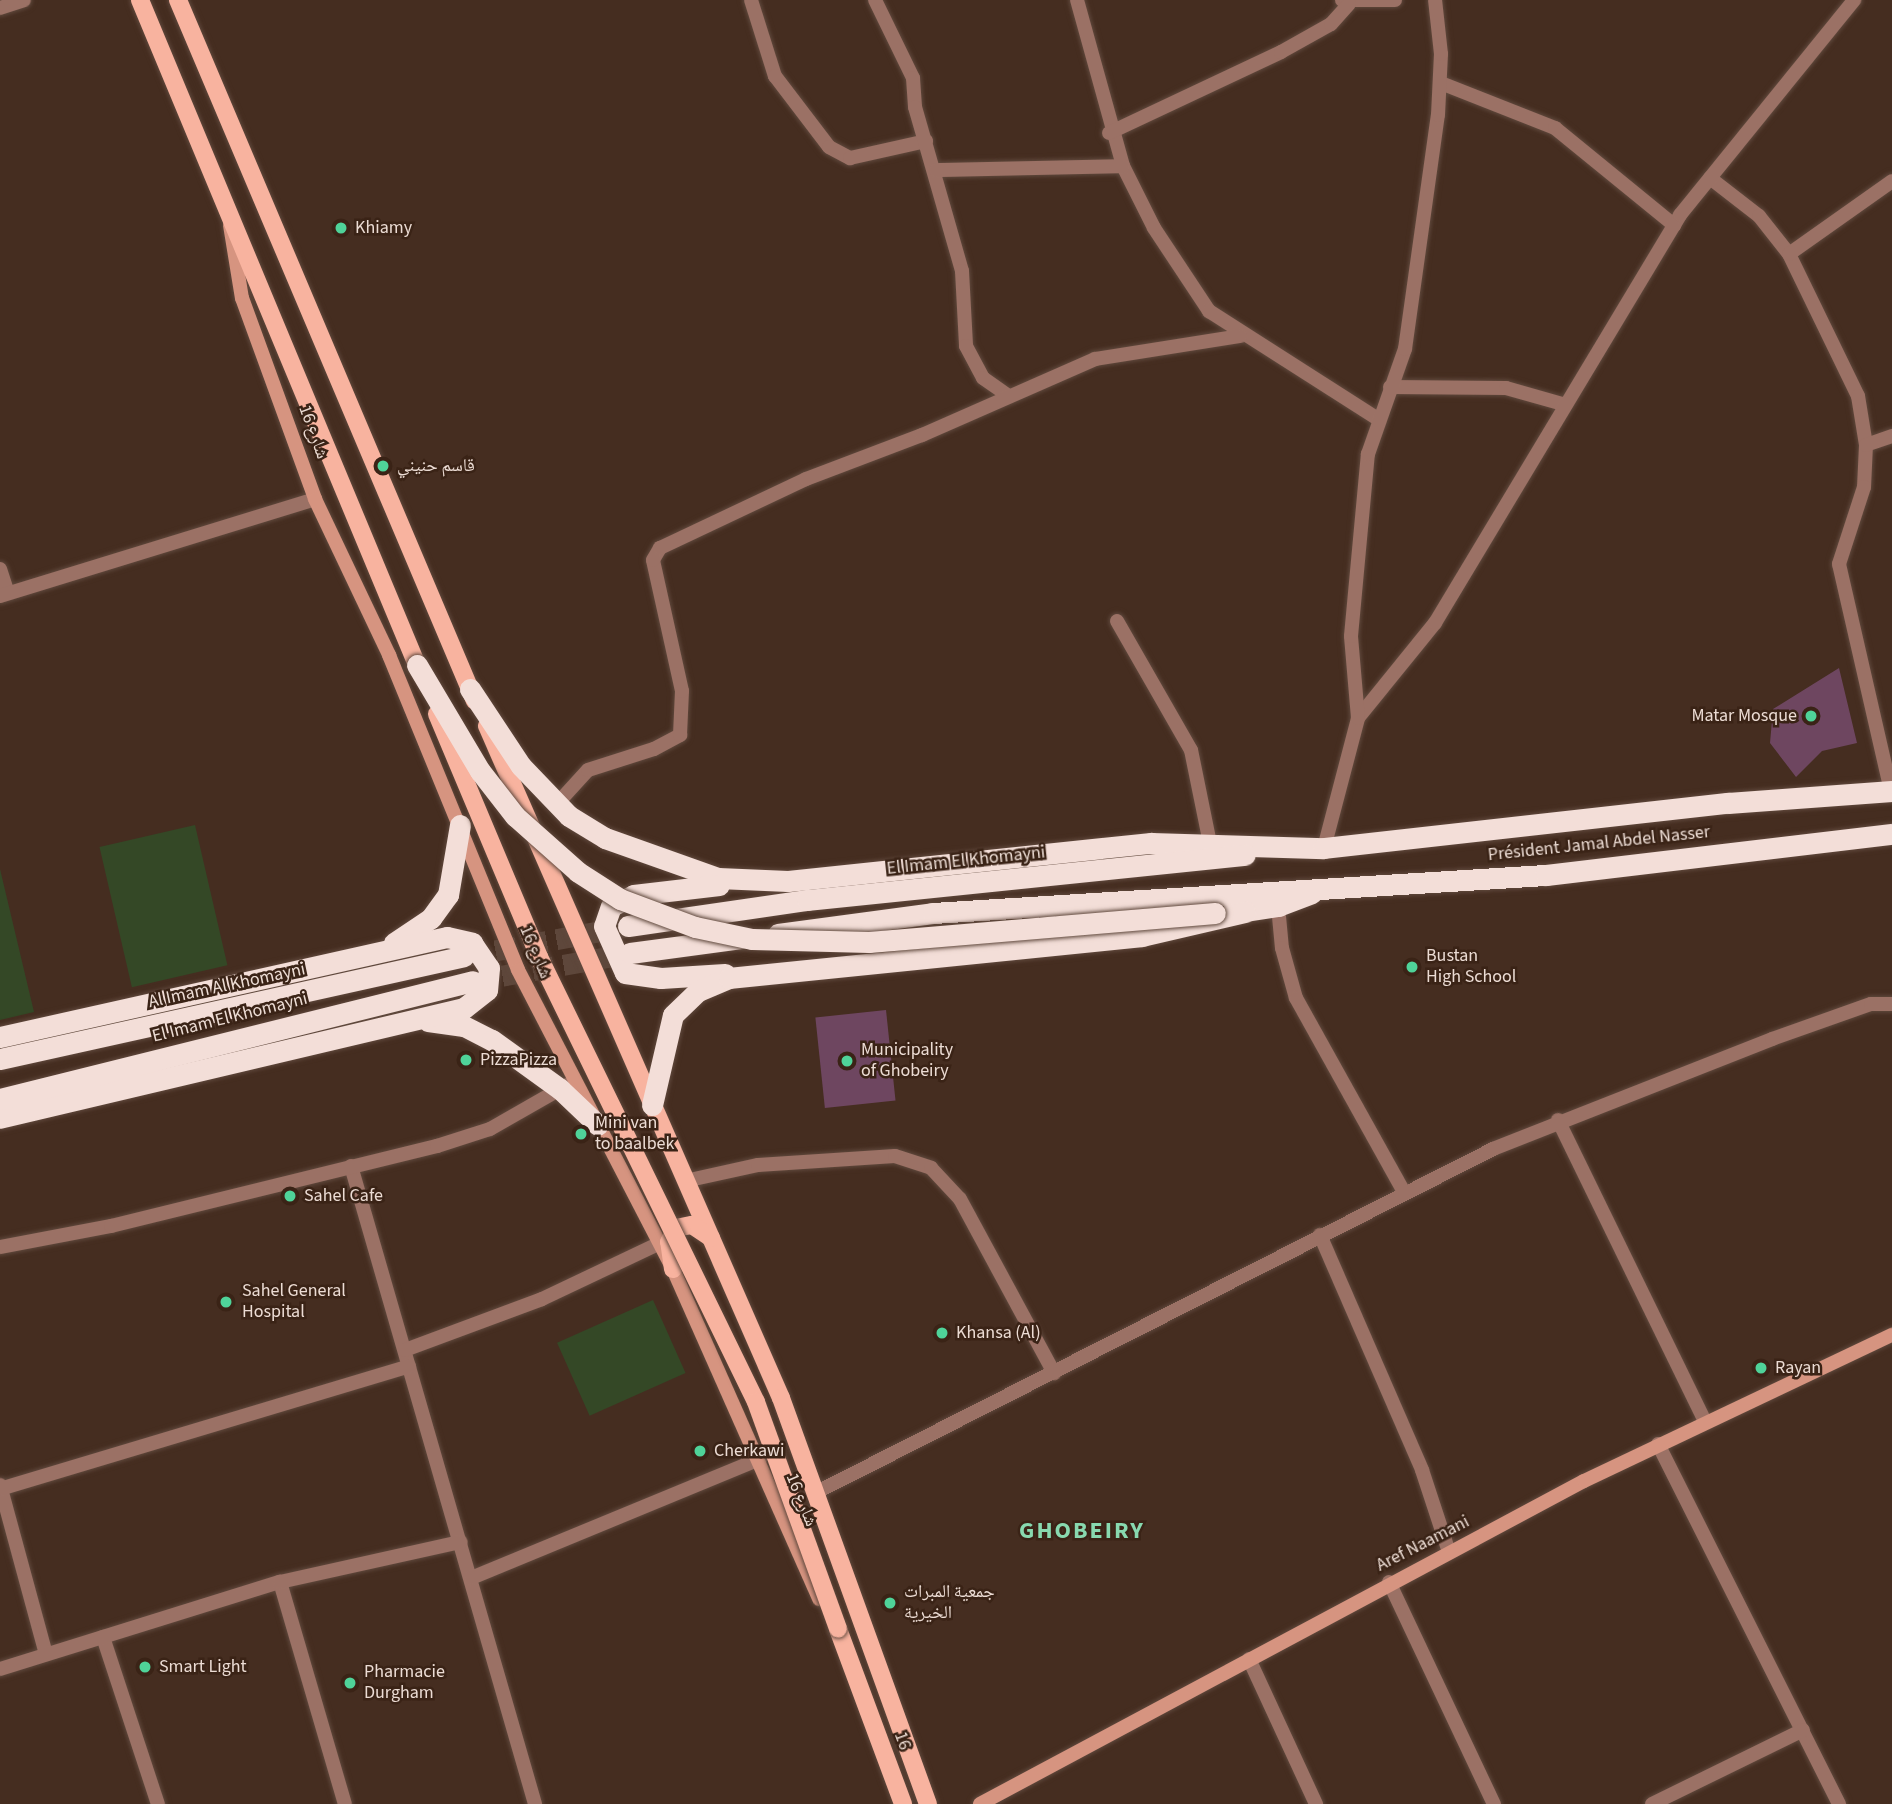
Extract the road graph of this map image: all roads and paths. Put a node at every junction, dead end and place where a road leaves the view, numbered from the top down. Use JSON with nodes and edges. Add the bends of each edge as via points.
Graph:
{"nodes":[{"id":1,"x":24,"y":0,"type":"edge"},
{"id":2,"x":140,"y":0,"type":"edge"},
{"id":3,"x":178,"y":0,"type":"edge"},
{"id":4,"x":751,"y":0,"type":"edge"},
{"id":5,"x":875,"y":0,"type":"edge"},
{"id":6,"x":1077,"y":0,"type":"edge"},
{"id":7,"x":1395,"y":0,"type":"edge"},
{"id":8,"x":1434,"y":0,"type":"edge"},
{"id":9,"x":1854,"y":0,"type":"edge"},
{"id":10,"x":1345,"y":2,"type":"edge"},
{"id":11,"x":0,"y":8,"type":"edge"},
{"id":12,"x":1441,"y":83,"type":"junction"},
{"id":13,"x":1109,"y":132,"type":"junction"},
{"id":14,"x":926,"y":141,"type":"junction"},
{"id":15,"x":1123,"y":166,"type":"junction"},
{"id":16,"x":936,"y":170,"type":"junction"},
{"id":17,"x":1710,"y":178,"type":"junction"},
{"id":18,"x":1892,"y":181,"type":"edge"},
{"id":19,"x":228,"y":206,"type":"junction"},
{"id":20,"x":1674,"y":225,"type":"junction"},
{"id":21,"x":1789,"y":254,"type":"junction"},
{"id":22,"x":1240,"y":336,"type":"junction"},
{"id":23,"x":1390,"y":387,"type":"junction"},
{"id":24,"x":1007,"y":395,"type":"junction"},
{"id":25,"x":1566,"y":405,"type":"junction"},
{"id":26,"x":1376,"y":418,"type":"junction"},
{"id":27,"x":1892,"y":436,"type":"edge"},
{"id":28,"x":1866,"y":445,"type":"junction"},
{"id":29,"x":315,"y":499,"type":"junction"},
{"id":30,"x":0,"y":569,"type":"edge"},
{"id":31,"x":4,"y":594,"type":"edge"},
{"id":32,"x":1117,"y":621,"type":"dead end"},
{"id":33,"x":417,"y":665,"type":"junction"},
{"id":34,"x":470,"y":689,"type":"junction"},
{"id":35,"x":1358,"y":718,"type":"junction"},
{"id":36,"x":1891,"y":791,"type":"edge"},
{"id":37,"x":556,"y":804,"type":"junction"},
{"id":38,"x":460,"y":825,"type":"junction"},
{"id":39,"x":1892,"y":834,"type":"edge"},
{"id":40,"x":1209,"y":843,"type":"junction"},
{"id":41,"x":1317,"y":847,"type":"junction"},
{"id":42,"x":788,"y":881,"type":"junction"},
{"id":43,"x":1320,"y":886,"type":"junction"},
{"id":44,"x":1278,"y":906,"type":"junction"},
{"id":45,"x":1245,"y":912,"type":"junction"},
{"id":46,"x":628,"y":926,"type":"tunnel mouth"},
{"id":47,"x":377,"y":952,"type":"junction"},
{"id":48,"x":630,"y":953,"type":"tunnel mouth"},
{"id":49,"x":464,"y":957,"type":"tunnel mouth"},
{"id":50,"x":750,"y":972,"type":"junction"},
{"id":51,"x":472,"y":981,"type":"tunnel mouth"},
{"id":52,"x":1892,"y":1004,"type":"edge"},
{"id":53,"x":405,"y":1021,"type":"junction"},
{"id":54,"x":0,"y":1037,"type":"edge"},
{"id":55,"x":0,"y":1059,"type":"edge"},
{"id":56,"x":567,"y":1085,"type":"junction"},
{"id":57,"x":0,"y":1099,"type":"edge"},
{"id":58,"x":652,"y":1105,"type":"junction"},
{"id":59,"x":0,"y":1118,"type":"edge"},
{"id":60,"x":1558,"y":1121,"type":"junction"},
{"id":61,"x":598,"y":1125,"type":"joint"},
{"id":62,"x":351,"y":1166,"type":"junction"},
{"id":63,"x":685,"y":1181,"type":"junction"},
{"id":64,"x":1404,"y":1192,"type":"junction"},
{"id":65,"x":1320,"y":1236,"type":"junction"},
{"id":66,"x":713,"y":1241,"type":"junction"},
{"id":67,"x":660,"y":1243,"type":"junction"},
{"id":68,"x":0,"y":1247,"type":"edge"},
{"id":69,"x":673,"y":1269,"type":"junction"},
{"id":70,"x":1892,"y":1335,"type":"edge"},
{"id":71,"x":405,"y":1350,"type":"junction"},
{"id":72,"x":409,"y":1366,"type":"junction"},
{"id":73,"x":1054,"y":1373,"type":"junction"},
{"id":74,"x":1704,"y":1420,"type":"junction"},
{"id":75,"x":1658,"y":1444,"type":"junction"},
{"id":76,"x":760,"y":1459,"type":"junction"},
{"id":77,"x":0,"y":1487,"type":"edge"},
{"id":78,"x":814,"y":1493,"type":"junction"},
{"id":79,"x":461,"y":1542,"type":"junction"},
{"id":80,"x":1449,"y":1552,"type":"junction"},
{"id":81,"x":471,"y":1578,"type":"junction"},
{"id":82,"x":280,"y":1582,"type":"junction"},
{"id":83,"x":1389,"y":1582,"type":"junction"},
{"id":84,"x":103,"y":1637,"type":"junction"},
{"id":85,"x":46,"y":1654,"type":"junction"},
{"id":86,"x":1249,"y":1659,"type":"junction"},
{"id":87,"x":0,"y":1669,"type":"edge"},
{"id":88,"x":862,"y":1692,"type":"junction"},
{"id":89,"x":1803,"y":1730,"type":"junction"},
{"id":90,"x":158,"y":1804,"type":"edge"},
{"id":91,"x":345,"y":1804,"type":"edge"},
{"id":92,"x":535,"y":1804,"type":"edge"},
{"id":93,"x":903,"y":1804,"type":"edge"},
{"id":94,"x":928,"y":1804,"type":"edge"},
{"id":95,"x":980,"y":1804,"type":"edge"},
{"id":96,"x":1316,"y":1804,"type":"edge"},
{"id":97,"x":1494,"y":1804,"type":"edge"},
{"id":98,"x":1652,"y":1804,"type":"edge"},
{"id":99,"x":1839,"y":1804,"type":"edge"}],
"edges":[{"from":1,"to":11,"type":"street"},
{"from":2,"to":19,"type":"main road","name":"شارع 16"},
{"from":3,"to":34,"type":"main road","name":"شارع 16"},
{"from":4,"to":14,"type":"street","via":[[775,76],[829,147],[850,158]]},
{"from":5,"to":14,"type":"street","via":[[913,78]]},
{"from":6,"to":13,"type":"street"},
{"from":7,"to":10,"type":"street"},
{"from":8,"to":12,"type":"street"},
{"from":9,"to":17,"type":"street"},
{"from":10,"to":13,"type":"street","via":[[1331,24],[1281,52]]},
{"from":12,"to":20,"type":"street","via":[[1499,101],[1555,128]]},
{"from":12,"to":23,"type":"street","via":[[1408,337]]},
{"from":13,"to":15,"type":"street"},
{"from":14,"to":16,"type":"street"},
{"from":15,"to":16,"type":"street"},
{"from":15,"to":22,"type":"street","via":[[1188,282],[1209,311]]},
{"from":16,"to":24,"type":"street","via":[[962,271],[966,346],[983,378]]},
{"from":17,"to":20,"type":"street"},
{"from":17,"to":21,"type":"street","via":[[1759,216]]},
{"from":18,"to":21,"type":"street"},
{"from":19,"to":29,"type":"street","name":"شارع 16","via":[[234,272]]},
{"from":19,"to":33,"type":"main road","name":"شارع 16"},
{"from":20,"to":25,"type":"street"},
{"from":21,"to":28,"type":"street","via":[[1858,396]]},
{"from":22,"to":24,"type":"street","via":[[1114,353]]},
{"from":22,"to":26,"type":"street","via":[[1279,354]]},
{"from":23,"to":25,"type":"street","via":[[1506,388]]},
{"from":23,"to":26,"type":"street"},
{"from":24,"to":37,"type":"street","via":[[735,510],[660,548],[653,560],[682,691],[680,735],[654,750],[588,769]]},
{"from":25,"to":35,"type":"street","via":[[1435,623]]},
{"from":26,"to":35,"type":"street","via":[[1350,636]]},
{"from":27,"to":28,"type":"street"},
{"from":28,"to":36,"type":"street","via":[[1864,487],[1839,564]]},
{"from":29,"to":31,"type":"street"},
{"from":29,"to":38,"type":"street","name":"شارع 16","via":[[389,655]]},
{"from":30,"to":31,"type":"street"},
{"from":32,"to":40,"type":"street","via":[[1191,750]]},
{"from":33,"to":45,"type":"highway","bridge":true,"via":[[480,771],[515,816],[598,886],[695,927],[752,939],[869,943]]},
{"from":33,"to":88,"type":"main road","name":"شارع 16","bridge":true,"via":[[539,957],[756,1402]]},
{"from":34,"to":37,"type":"highway","via":[[521,766]]},
{"from":34,"to":58,"type":"main road","name":"شارع 16"},
{"from":35,"to":41,"type":"street"},
{"from":36,"to":41,"type":"highway","name":"Président Jamal Abdel Nasser","via":[[1728,803]]},
{"from":37,"to":42,"type":"highway","via":[[605,838],[688,871]]},
{"from":38,"to":47,"type":"highway","via":[[453,883],[441,907],[420,927]]},
{"from":38,"to":56,"type":"street","name":"شارع 16"},
{"from":39,"to":43,"type":"highway","name":"Président Jamal Abdel Nasser","via":[[1546,875]]},
{"from":40,"to":41,"type":"highway"},
{"from":40,"to":42,"type":"highway","via":[[1107,847]]},
{"from":41,"to":46,"type":"highway","name":"El Imam El Khomayni","via":[[807,900]]},
{"from":42,"to":50,"type":"highway","via":[[647,892],[615,902],[606,912],[611,951],[625,973],[661,978]]},
{"from":43,"to":44,"type":"highway"},
{"from":43,"to":48,"type":"highway","via":[[933,913]]},
{"from":44,"to":45,"type":"highway"},
{"from":44,"to":64,"type":"street","via":[[1282,948],[1296,998]]},
{"from":45,"to":50,"type":"highway","via":[[1142,936]]},
{"from":47,"to":53,"type":"highway","via":[[457,938],[472,943],[486,961],[489,982],[477,1000]]},
{"from":47,"to":54,"type":"highway"},
{"from":49,"to":55,"type":"highway","name":"Al Imam Al Khomayni"},
{"from":50,"to":58,"type":"highway","via":[[698,991],[673,1015]]},
{"from":51,"to":57,"type":"highway","name":"El Imam El Khomayni"},
{"from":52,"to":60,"type":"street","via":[[1871,1003]]},
{"from":53,"to":56,"type":"highway","via":[[443,1022],[477,1031]]},
{"from":53,"to":59,"type":"highway"},
{"from":56,"to":61,"type":"highway"},
{"from":56,"to":62,"type":"street","via":[[490,1129]]},
{"from":58,"to":63,"type":"main road","name":"شارع 16"},
{"from":60,"to":64,"type":"street"},
{"from":60,"to":74,"type":"street"},
{"from":61,"to":67,"type":"street","name":"شارع 16"},
{"from":62,"to":68,"type":"street","via":[[111,1226]]},
{"from":62,"to":71,"type":"street"},
{"from":63,"to":66,"type":"main road","name":"شارع 16"},
{"from":63,"to":73,"type":"street","via":[[758,1165],[895,1156],[931,1168],[960,1199]]},
{"from":64,"to":65,"type":"street"},
{"from":65,"to":73,"type":"street"},
{"from":65,"to":80,"type":"street","via":[[1422,1470]]},
{"from":66,"to":69,"type":"main road","via":[[697,1226],[676,1228],[669,1242]]},
{"from":66,"to":78,"type":"main road","name":"شارع 16"},
{"from":67,"to":69,"type":"street","name":"شارع 16"},
{"from":67,"to":71,"type":"street","via":[[542,1299]]},
{"from":69,"to":76,"type":"street","name":"شارع 16"},
{"from":70,"to":74,"type":"street","name":"Aref Naamani"},
{"from":71,"to":72,"type":"street"},
{"from":72,"to":77,"type":"street"},
{"from":72,"to":79,"type":"street"},
{"from":73,"to":78,"type":"street"},
{"from":74,"to":75,"type":"street","name":"Aref Naamani"},
{"from":75,"to":80,"type":"street","name":"Aref Naamani"},
{"from":75,"to":89,"type":"street"},
{"from":76,"to":81,"type":"street"},
{"from":76,"to":88,"type":"street","name":"شارع 16"},
{"from":77,"to":85,"type":"street"},
{"from":78,"to":94,"type":"main road","name":"شارع 16"},
{"from":79,"to":81,"type":"street"},
{"from":79,"to":82,"type":"street"},
{"from":80,"to":83,"type":"street","name":"Aref Naamani"},
{"from":81,"to":92,"type":"street"},
{"from":82,"to":84,"type":"street"},
{"from":82,"to":91,"type":"street"},
{"from":83,"to":86,"type":"street","name":"Aref Naamani"},
{"from":83,"to":97,"type":"street"},
{"from":84,"to":85,"type":"street"},
{"from":84,"to":90,"type":"street"},
{"from":85,"to":87,"type":"street"},
{"from":86,"to":95,"type":"street","name":"Aref Naamani"},
{"from":86,"to":96,"type":"street"},
{"from":88,"to":93,"type":"main road","name":"16"},
{"from":89,"to":98,"type":"street"},
{"from":89,"to":99,"type":"street"}]}
